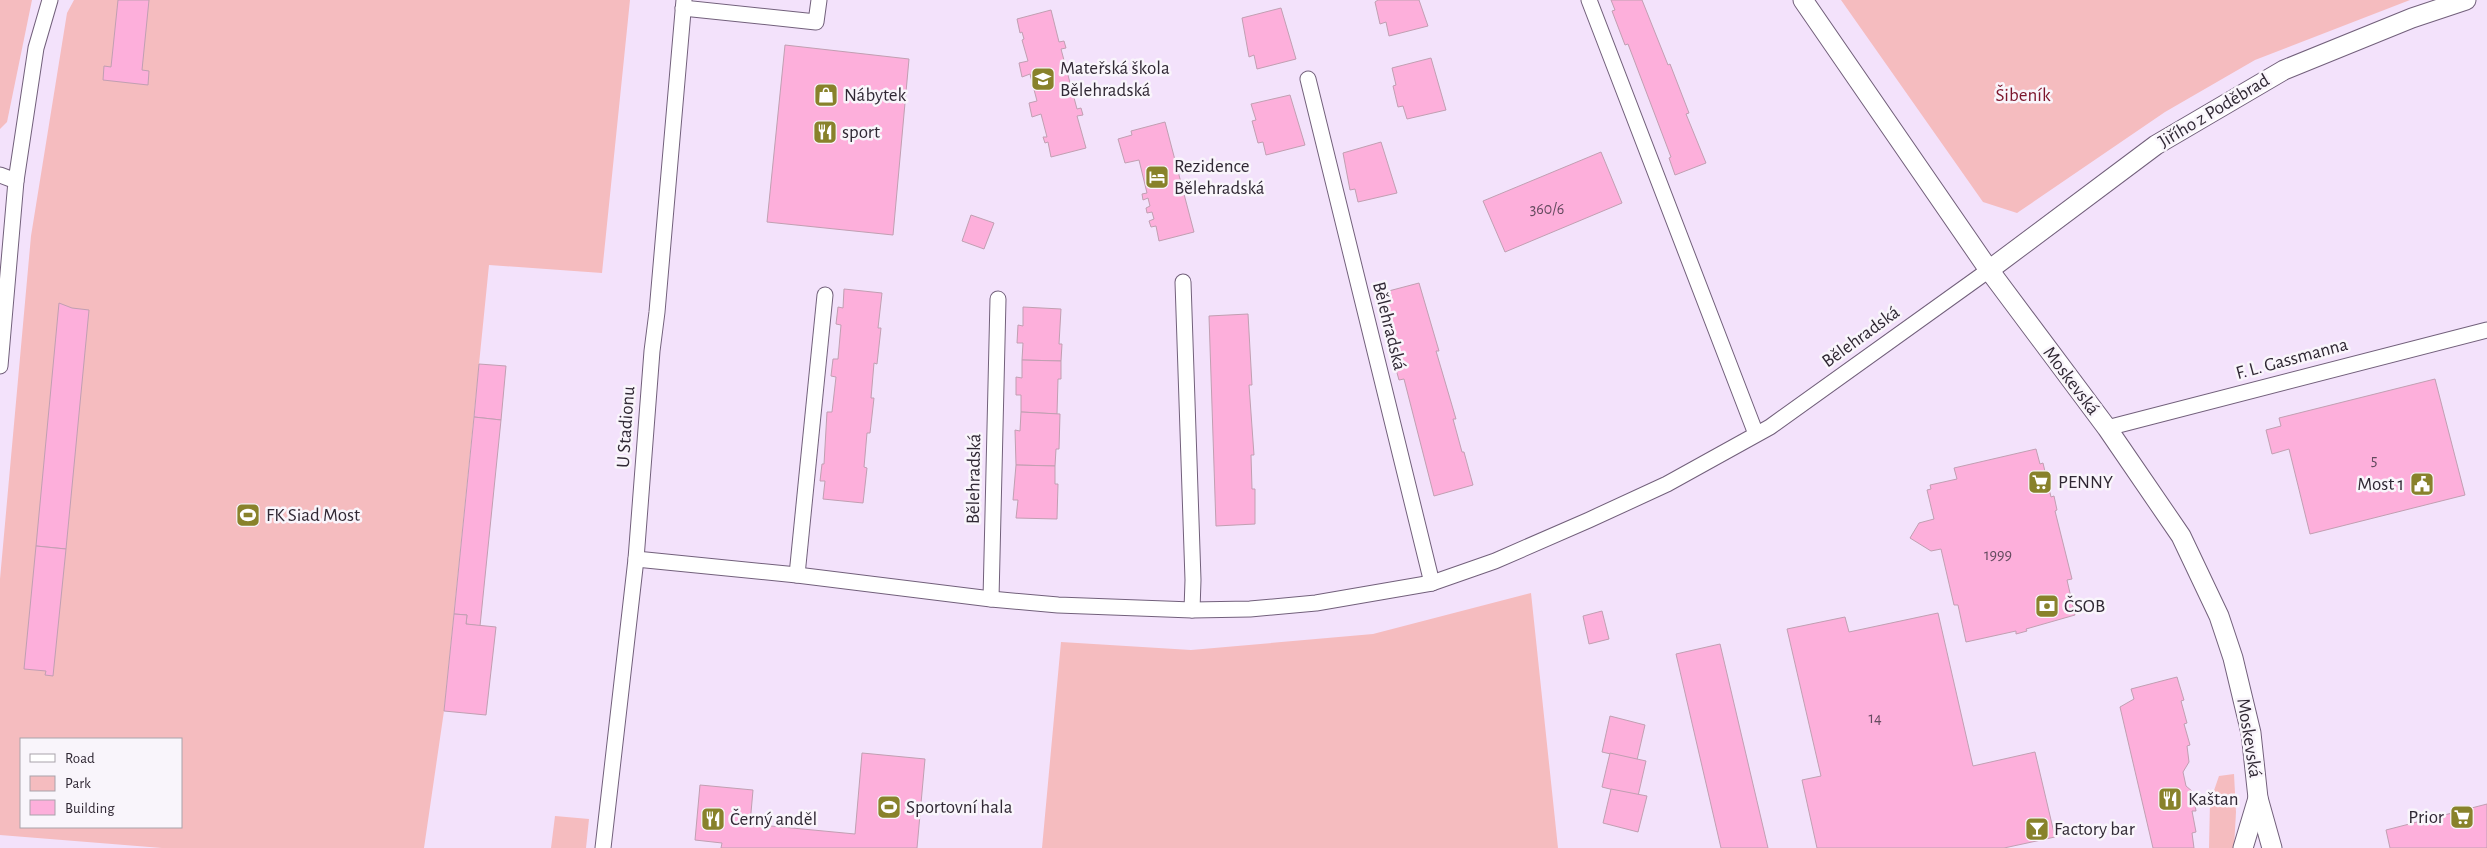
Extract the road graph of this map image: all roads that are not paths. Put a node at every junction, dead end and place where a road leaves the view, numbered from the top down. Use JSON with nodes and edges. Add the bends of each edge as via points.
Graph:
{"nodes":[{"id":1,"x":50,"y":0,"type":"edge"},
{"id":2,"x":818,"y":0,"type":"edge"},
{"id":3,"x":1589,"y":0,"type":"edge"},
{"id":4,"x":1803,"y":0,"type":"edge"},
{"id":5,"x":2466,"y":0,"type":"edge"},
{"id":6,"x":684,"y":4,"type":"edge"},
{"id":7,"x":1308,"y":79,"type":"dead end"},
{"id":8,"x":0,"y":175,"type":"edge"},
{"id":9,"x":16,"y":181,"type":"junction"},
{"id":10,"x":1989,"y":270,"type":"junction"},
{"id":11,"x":1183,"y":282,"type":"dead end"},
{"id":12,"x":825,"y":295,"type":"dead end"},
{"id":13,"x":998,"y":299,"type":"dead end"},
{"id":14,"x":2487,"y":330,"type":"edge"},
{"id":15,"x":0,"y":366,"type":"edge"},
{"id":16,"x":2107,"y":428,"type":"junction"},
{"id":17,"x":1756,"y":434,"type":"junction"},
{"id":18,"x":636,"y":559,"type":"junction"},
{"id":19,"x":797,"y":575,"type":"junction"},
{"id":20,"x":1432,"y":582,"type":"junction"},
{"id":21,"x":991,"y":599,"type":"junction"},
{"id":22,"x":1192,"y":610,"type":"junction"},
{"id":23,"x":2258,"y":798,"type":"junction"},
{"id":24,"x":603,"y":848,"type":"edge"},
{"id":25,"x":2243,"y":848,"type":"edge"},
{"id":26,"x":2272,"y":848,"type":"edge"}],
"edges":[{"from":1,"to":9,"type":"street","via":[[36,48]]},
{"from":2,"to":6,"type":"street","name":"U Stadionu","via":[[816,22]]},
{"from":3,"to":17,"type":"street"},
{"from":4,"to":10,"type":"street","name":"Moskevská"},
{"from":5,"to":10,"type":"street","name":"Jiřího z Poděbrad","via":[[2412,18],[2284,70],[2156,145]]},
{"from":6,"to":18,"type":"street","name":"U Stadionu"},
{"from":7,"to":20,"type":"street","name":"Bělehradská"},
{"from":8,"to":9,"type":"street"},
{"from":9,"to":15,"type":"street"},
{"from":10,"to":16,"type":"street","name":"Moskevská"},
{"from":10,"to":17,"type":"street","name":"Bělehradská"},
{"from":11,"to":22,"type":"street"},
{"from":12,"to":19,"type":"street"},
{"from":13,"to":21,"type":"street","name":"Bělehradská"},
{"from":14,"to":16,"type":"street","name":"F. L. Gassmanna"},
{"from":16,"to":23,"type":"street","name":"Moskevská","via":[[2181,536],[2219,616],[2244,700]]},
{"from":17,"to":20,"type":"street","name":"Bělehradská","via":[[1667,484],[1589,520],[1495,561]]},
{"from":18,"to":19,"type":"street","name":"Bělehradská"},
{"from":18,"to":24,"type":"street","name":"U Stadionu"},
{"from":19,"to":21,"type":"street","name":"Bělehradská"},
{"from":20,"to":22,"type":"street","name":"Bělehradská","via":[[1316,603]]},
{"from":21,"to":22,"type":"street","name":"Bělehradská"},
{"from":23,"to":25,"type":"street","name":"Moskevská"},
{"from":23,"to":26,"type":"street","name":"Moskevská"}]}
